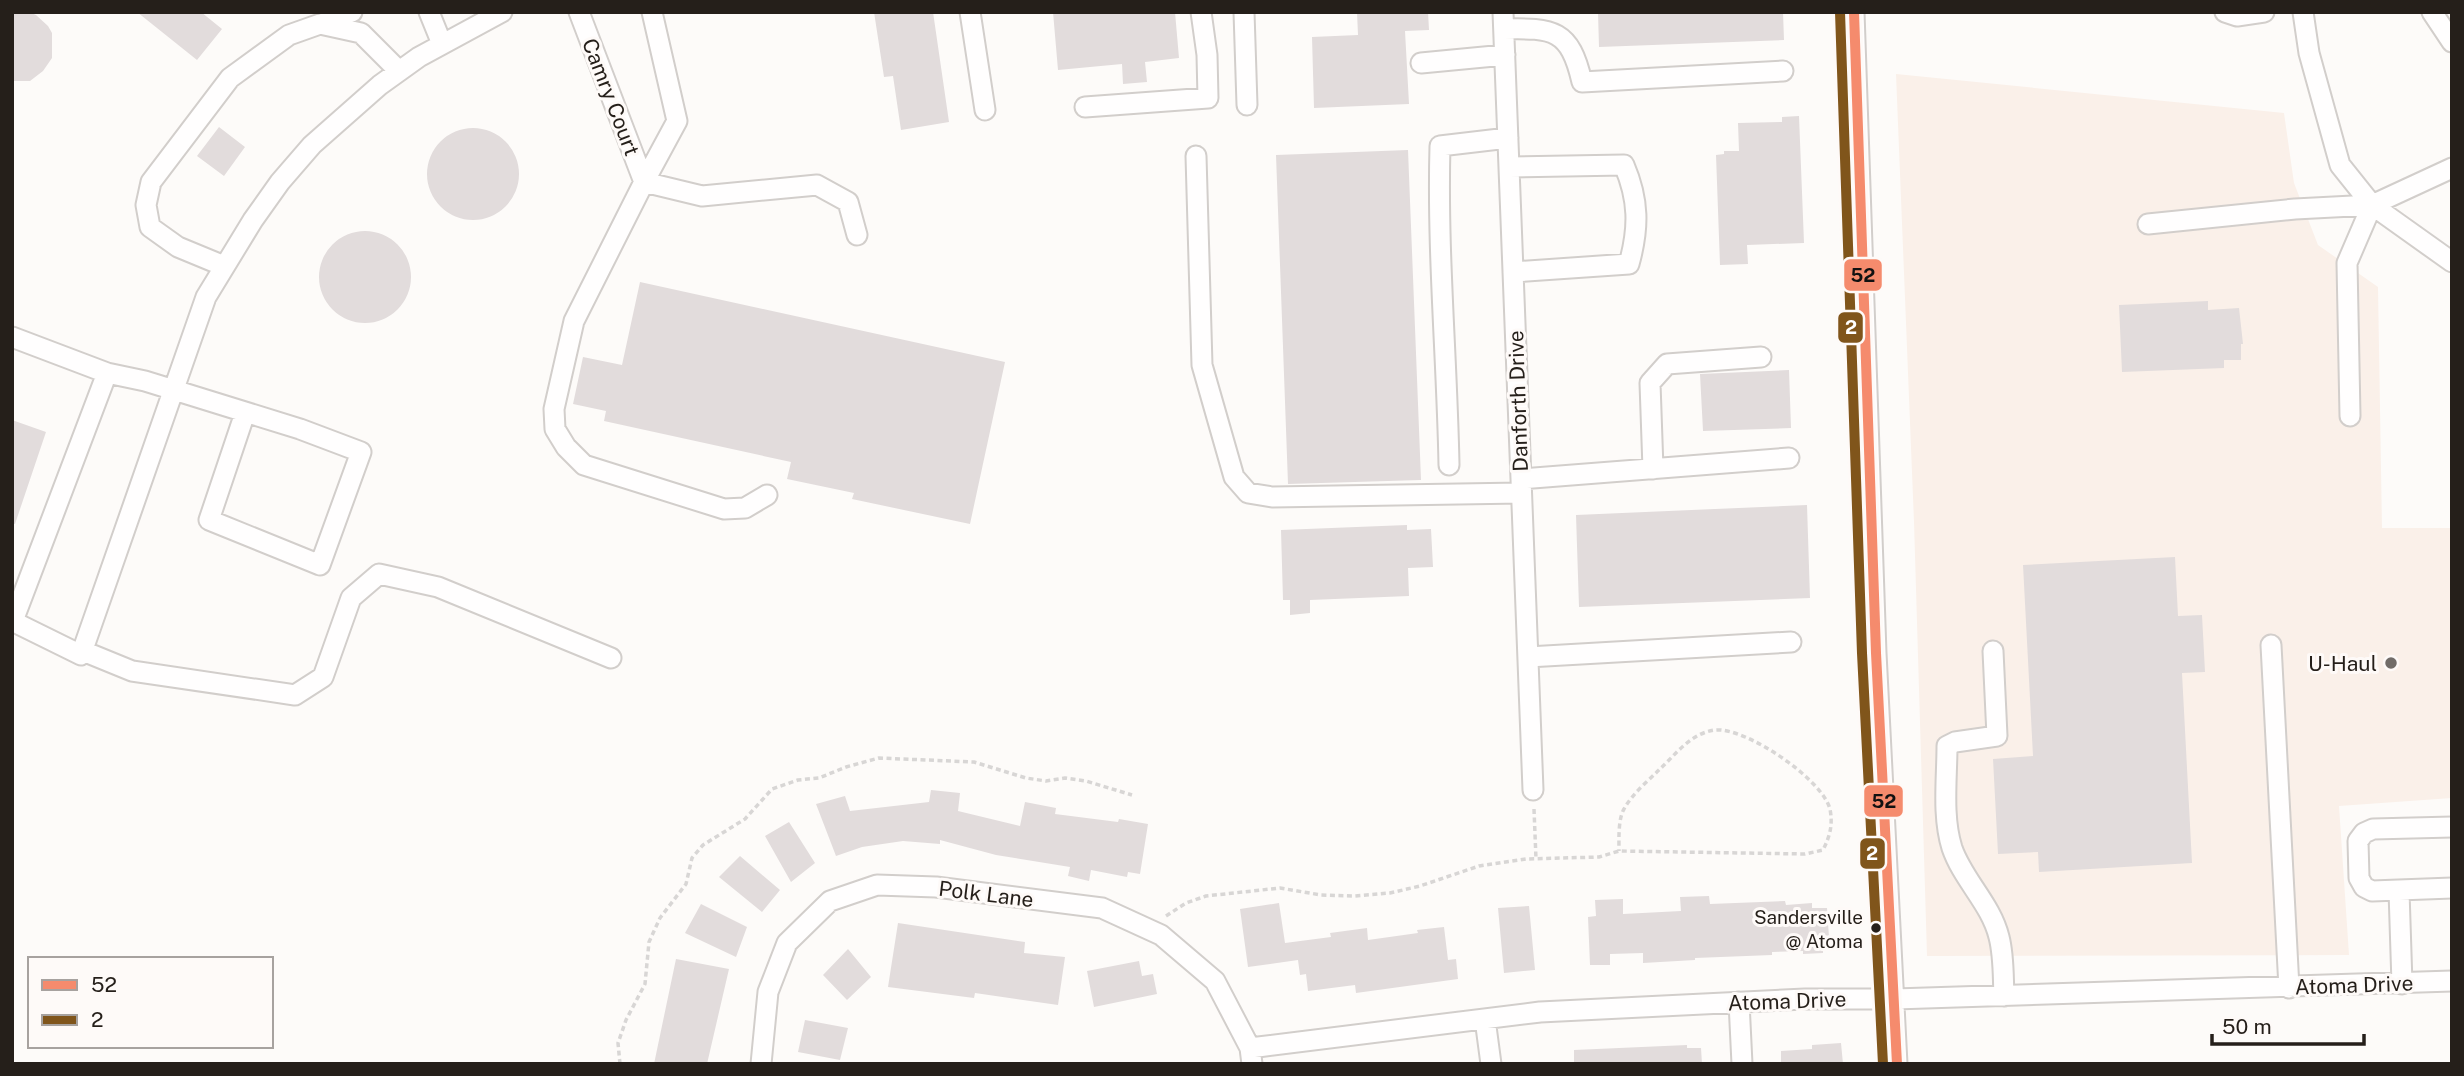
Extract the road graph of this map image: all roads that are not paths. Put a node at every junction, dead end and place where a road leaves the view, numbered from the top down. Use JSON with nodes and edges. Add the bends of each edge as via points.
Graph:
{"nodes":[{"id":1,"x":352,"y":12,"type":"edge"},
{"id":2,"x":429,"y":12,"type":"edge"},
{"id":3,"x":502,"y":12,"type":"edge"},
{"id":4,"x":579,"y":12,"type":"edge"},
{"id":5,"x":652,"y":12,"type":"edge"},
{"id":6,"x":970,"y":12,"type":"edge"},
{"id":7,"x":1201,"y":12,"type":"edge"},
{"id":8,"x":1244,"y":12,"type":"edge"},
{"id":9,"x":1854,"y":12,"type":"edge"},
{"id":10,"x":2225,"y":12,"type":"edge"},
{"id":11,"x":2264,"y":12,"type":"edge"},
{"id":12,"x":2303,"y":12,"type":"edge"},
{"id":13,"x":2432,"y":12,"type":"edge"},
{"id":14,"x":1504,"y":21,"type":"edge"},
{"id":15,"x":320,"y":24,"type":"junction"},
{"id":16,"x":2452,"y":42,"type":"edge"},
{"id":17,"x":442,"y":44,"type":"junction"},
{"id":18,"x":1505,"y":55,"type":"junction"},
{"id":19,"x":1421,"y":63,"type":"dead end"},
{"id":20,"x":399,"y":71,"type":"junction"},
{"id":21,"x":1783,"y":71,"type":"dead end"},
{"id":22,"x":1247,"y":106,"type":"dead end"},
{"id":23,"x":1085,"y":107,"type":"dead end"},
{"id":24,"x":985,"y":110,"type":"dead end"},
{"id":25,"x":1508,"y":138,"type":"junction"},
{"id":26,"x":1196,"y":156,"type":"dead end"},
{"id":27,"x":1509,"y":167,"type":"junction"},
{"id":28,"x":2452,"y":168,"type":"edge"},
{"id":29,"x":644,"y":182,"type":"junction"},
{"id":30,"x":2372,"y":205,"type":"junction"},
{"id":31,"x":2148,"y":224,"type":"dead end"},
{"id":32,"x":857,"y":235,"type":"dead end"},
{"id":33,"x":2452,"y":262,"type":"edge"},
{"id":34,"x":224,"y":266,"type":"junction"},
{"id":35,"x":1513,"y":272,"type":"junction"},
{"id":36,"x":12,"y":337,"type":"edge"},
{"id":37,"x":1760,"y":357,"type":"dead end"},
{"id":38,"x":107,"y":373,"type":"junction"},
{"id":39,"x":175,"y":391,"type":"junction"},
{"id":40,"x":245,"y":413,"type":"junction"},
{"id":41,"x":2350,"y":416,"type":"dead end"},
{"id":42,"x":1789,"y":458,"type":"dead end"},
{"id":43,"x":1450,"y":465,"type":"dead end"},
{"id":44,"x":1653,"y":469,"type":"junction"},
{"id":45,"x":1521,"y":486,"type":"junction"},
{"id":46,"x":767,"y":495,"type":"dead end"},
{"id":47,"x":13,"y":621,"type":"edge"},
{"id":48,"x":1791,"y":642,"type":"dead end"},
{"id":49,"x":2271,"y":645,"type":"dead end"},
{"id":50,"x":83,"y":651,"type":"junction"},
{"id":51,"x":1993,"y":652,"type":"dead end"},
{"id":52,"x":1528,"y":657,"type":"junction"},
{"id":53,"x":611,"y":658,"type":"dead end"},
{"id":54,"x":1533,"y":790,"type":"road end"},
{"id":55,"x":2452,"y":827,"type":"edge"},
{"id":56,"x":2452,"y":888,"type":"edge"},
{"id":57,"x":2399,"y":891,"type":"junction"},
{"id":58,"x":2452,"y":981,"type":"edge"},
{"id":59,"x":2402,"y":984,"type":"junction"},
{"id":60,"x":2289,"y":988,"type":"junction"},
{"id":61,"x":2004,"y":996,"type":"junction"},
{"id":62,"x":1895,"y":999,"type":"junction"},
{"id":63,"x":1739,"y":1002,"type":"junction"},
{"id":64,"x":1485,"y":1019,"type":"junction"},
{"id":65,"x":1251,"y":1056,"type":"edge"},
{"id":66,"x":761,"y":1064,"type":"edge"},
{"id":67,"x":1491,"y":1064,"type":"edge"},
{"id":68,"x":1742,"y":1064,"type":"edge"},
{"id":69,"x":1897,"y":1064,"type":"edge"}],
"edges":[{"from":1,"to":15,"type":"street"},
{"from":2,"to":17,"type":"street"},
{"from":3,"to":17,"type":"street"},
{"from":4,"to":29,"type":"street","name":"Camry Court"},
{"from":5,"to":29,"type":"street","via":[[677,121]]},
{"from":6,"to":24,"type":"street"},
{"from":7,"to":23,"type":"street","via":[[1208,98]]},
{"from":8,"to":22,"type":"street"},
{"from":9,"to":62,"type":"street","via":[[1881,761]]},
{"from":10,"to":11,"type":"street","via":[[2237,16]]},
{"from":12,"to":30,"type":"street","via":[[2309,53],[2340,165]]},
{"from":13,"to":16,"type":"street"},
{"from":14,"to":18,"type":"street","name":"Danforth Drive"},
{"from":14,"to":21,"type":"street","via":[[1560,37],[1576,56],[1582,82]]},
{"from":15,"to":20,"type":"street","via":[[361,33]]},
{"from":15,"to":34,"type":"street","via":[[289,35],[230,78],[151,182],[146,205],[150,227],[177,247]]},
{"from":17,"to":20,"type":"street"},
{"from":18,"to":19,"type":"street"},
{"from":18,"to":25,"type":"street","name":"Danforth Drive"},
{"from":20,"to":34,"type":"street","via":[[312,145],[253,219]]},
{"from":25,"to":27,"type":"street","name":"Danforth Drive"},
{"from":25,"to":43,"type":"street","via":[[1440,146],[1438,223]]},
{"from":26,"to":45,"type":"street","via":[[1202,365],[1234,477],[1248,493],[1272,497]]},
{"from":27,"to":35,"type":"street","name":"Danforth Drive"},
{"from":27,"to":35,"type":"street","via":[[1624,165],[1635,189],[1636,239],[1629,264]]},
{"from":28,"to":30,"type":"street"},
{"from":29,"to":32,"type":"street","via":[[702,196],[817,185],[848,202]]},
{"from":29,"to":46,"type":"street","via":[[574,321],[554,409],[555,429],[584,465],[724,509],[746,508]]},
{"from":30,"to":31,"type":"street"},
{"from":30,"to":33,"type":"street"},
{"from":30,"to":41,"type":"street","via":[[2347,262]]},
{"from":34,"to":39,"type":"street","via":[[206,297]]},
{"from":35,"to":45,"type":"street","name":"Danforth Drive"},
{"from":36,"to":38,"type":"street"},
{"from":37,"to":44,"type":"street","via":[[1667,364],[1650,383]]},
{"from":38,"to":39,"type":"street"},
{"from":38,"to":47,"type":"street"},
{"from":39,"to":40,"type":"street"},
{"from":39,"to":50,"type":"street"},
{"from":40,"to":40,"type":"street","via":[[361,452],[320,565],[209,520]]},
{"from":42,"to":44,"type":"street"},
{"from":44,"to":45,"type":"street"},
{"from":45,"to":52,"type":"street","name":"Danforth Drive"},
{"from":47,"to":50,"type":"street","via":[[81,655]]},
{"from":48,"to":52,"type":"street"},
{"from":49,"to":60,"type":"street"},
{"from":50,"to":53,"type":"street","via":[[132,671],[295,695],[323,677],[351,598],[379,574],[438,587]]},
{"from":51,"to":61,"type":"street","via":[[1997,736],[1947,746],[1946,815],[1959,866],[1999,937]]},
{"from":52,"to":54,"type":"street","name":"Danforth Drive"},
{"from":55,"to":57,"type":"street","via":[[2364,833],[2358,841],[2359,878],[2364,887]]},
{"from":56,"to":57,"type":"street"},
{"from":57,"to":59,"type":"street"},
{"from":58,"to":59,"type":"street","name":"Atoma Drive"},
{"from":59,"to":60,"type":"street","name":"Atoma Drive"},
{"from":60,"to":61,"type":"street","name":"Atoma Drive"},
{"from":61,"to":62,"type":"street","name":"Atoma Drive"},
{"from":62,"to":63,"type":"street","name":"Atoma Drive"},
{"from":62,"to":69,"type":"street"},
{"from":63,"to":64,"type":"street","name":"Atoma Drive"},
{"from":63,"to":68,"type":"street"},
{"from":64,"to":65,"type":"street","name":"Atoma Drive"},
{"from":64,"to":67,"type":"street"},
{"from":65,"to":66,"type":"street","name":"Polk Lane","via":[[1215,981],[1161,935],[1102,908],[936,887],[877,885],[830,901],[787,943],[768,992]]}]}
